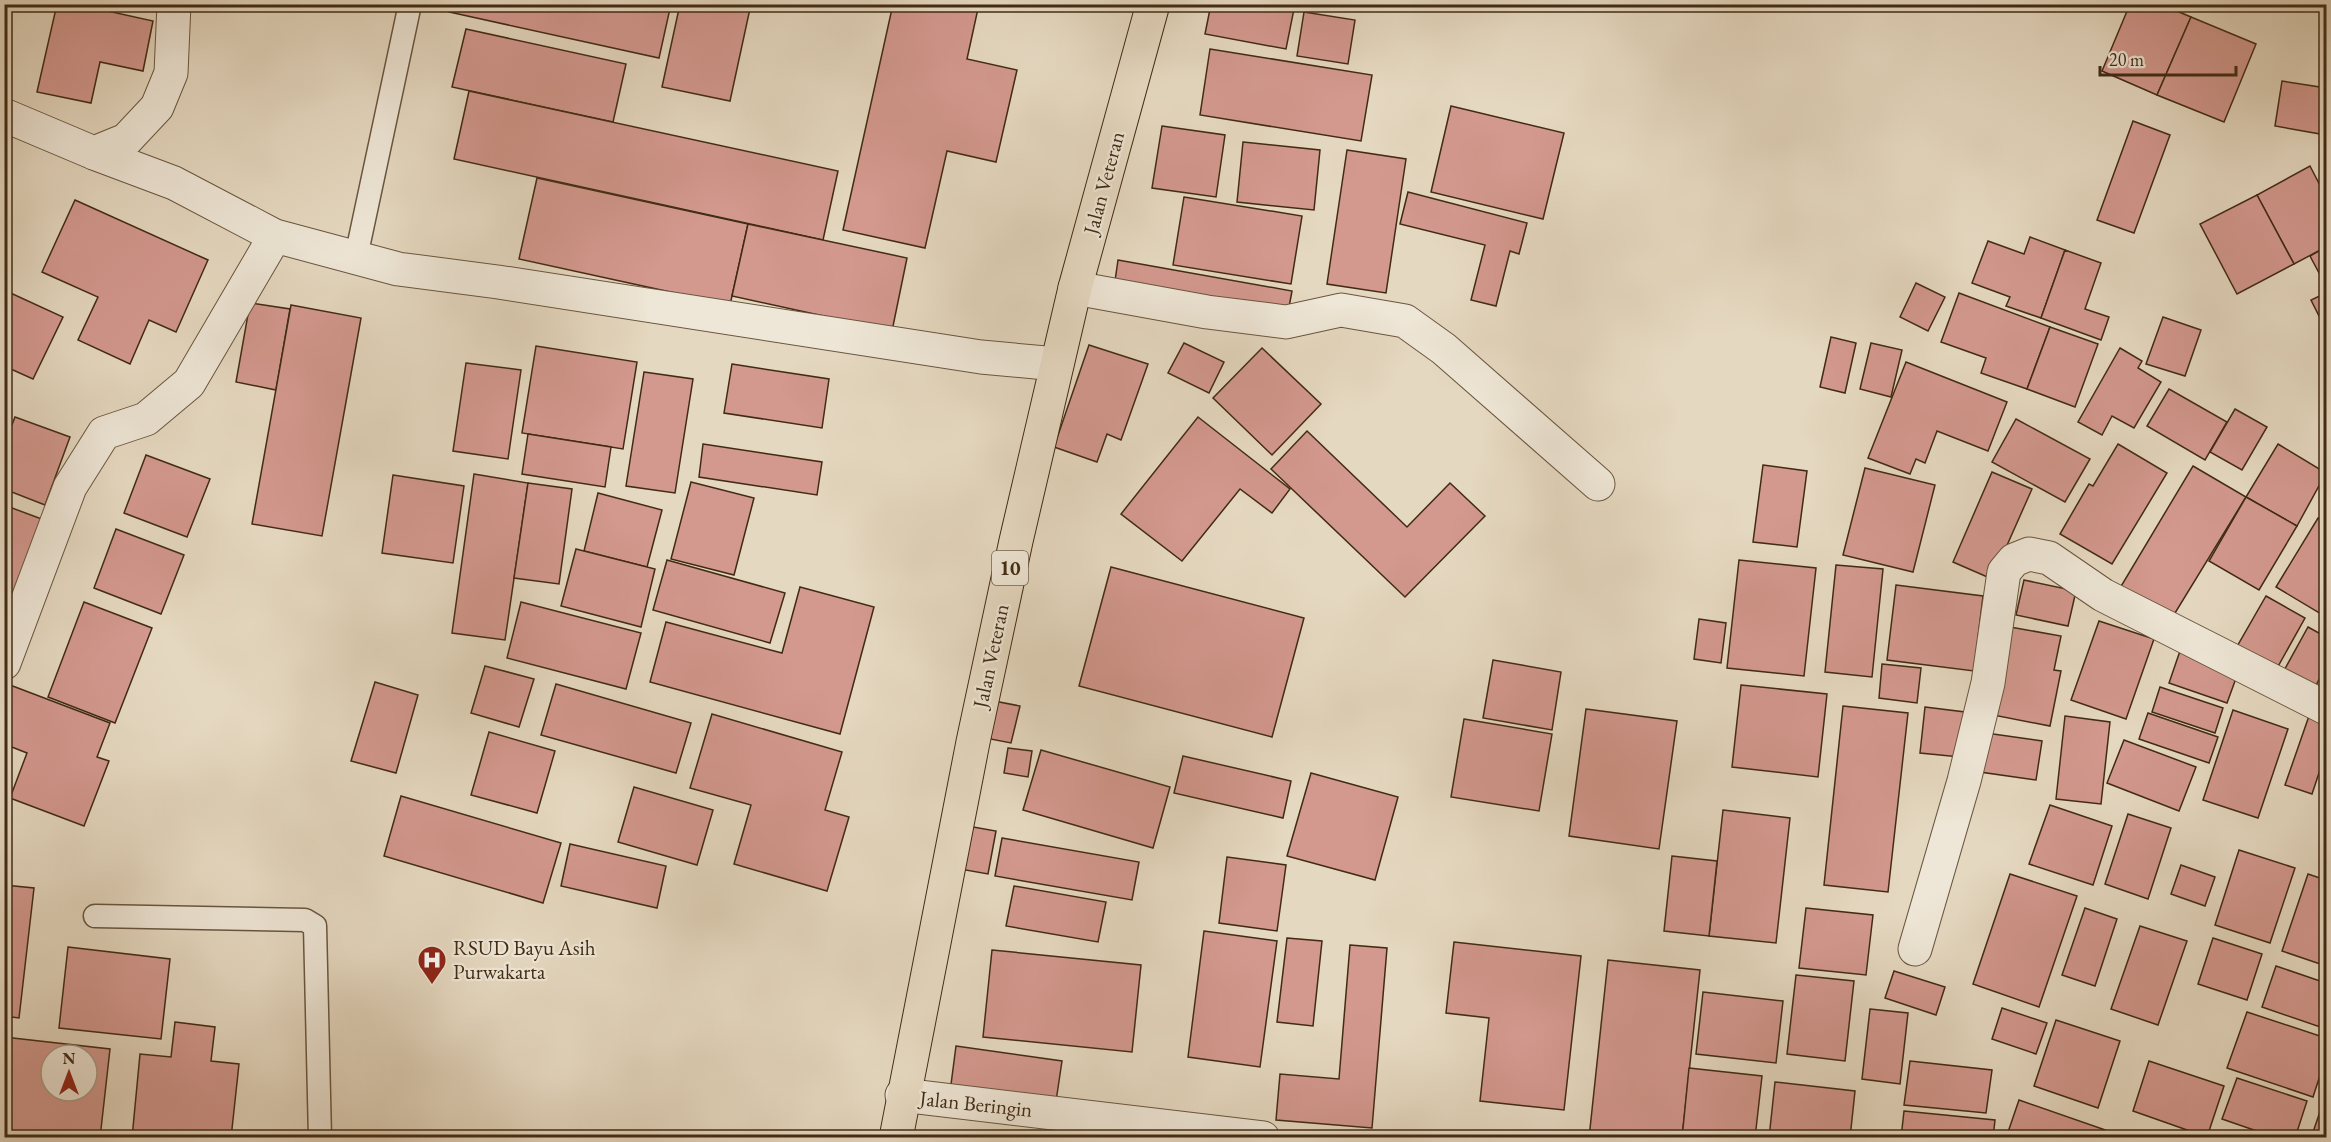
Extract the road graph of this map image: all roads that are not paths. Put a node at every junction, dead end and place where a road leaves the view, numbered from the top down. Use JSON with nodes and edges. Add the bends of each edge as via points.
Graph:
{"nodes":[{"id":1,"x":174,"y":4,"type":"edge"},
{"id":2,"x":410,"y":4,"type":"edge"},
{"id":3,"x":1153,"y":4,"type":"edge"},
{"id":4,"x":4,"y":115,"type":"edge"},
{"id":5,"x":94,"y":153,"type":"junction"},
{"id":6,"x":275,"y":236,"type":"junction"},
{"id":7,"x":356,"y":257,"type":"junction"},
{"id":8,"x":1076,"y":288,"type":"junction"},
{"id":9,"x":1057,"y":364,"type":"junction"},
{"id":10,"x":1598,"y":484,"type":"dead end"},
{"id":11,"x":4,"y":663,"type":"edge"},
{"id":12,"x":2326,"y":708,"type":"edge"},
{"id":13,"x":95,"y":916,"type":"dead end"},
{"id":14,"x":1915,"y":949,"type":"dead end"},
{"id":15,"x":902,"y":1095,"type":"junction"},
{"id":16,"x":320,"y":1137,"type":"edge"},
{"id":17,"x":896,"y":1137,"type":"edge"},
{"id":18,"x":1263,"y":1137,"type":"edge"}],
"edges":[{"from":1,"to":5,"type":"street","via":[[171,73],[157,107],[126,140]]},
{"from":2,"to":7,"type":"lane"},
{"from":3,"to":8,"type":"highway","name":"Jalan Veteran","number":"10"},
{"from":4,"to":5,"type":"street"},
{"from":5,"to":6,"type":"street","via":[[174,183]]},
{"from":6,"to":7,"type":"street"},
{"from":6,"to":11,"type":"street","via":[[189,383],[146,419],[104,433],[70,487]]},
{"from":7,"to":9,"type":"street","via":[[398,270],[981,357]]},
{"from":8,"to":9,"type":"highway","name":"Jalan Veteran","number":"10"},
{"from":8,"to":10,"type":"street","via":[[1286,322],[1341,310],[1405,321],[1444,349]]},
{"from":9,"to":15,"type":"highway","name":"Jalan Veteran","number":"10","via":[[973,742]]},
{"from":12,"to":14,"type":"street","via":[[2103,595],[2049,558],[2029,554],[2014,560],[2004,572],[1985,694]]},
{"from":13,"to":16,"type":"lane","via":[[305,920],[315,926]]},
{"from":15,"to":17,"type":"highway","name":"Jalan Veteran","number":"10"},
{"from":15,"to":18,"type":"street","name":"Jalan Beringin"}]}
